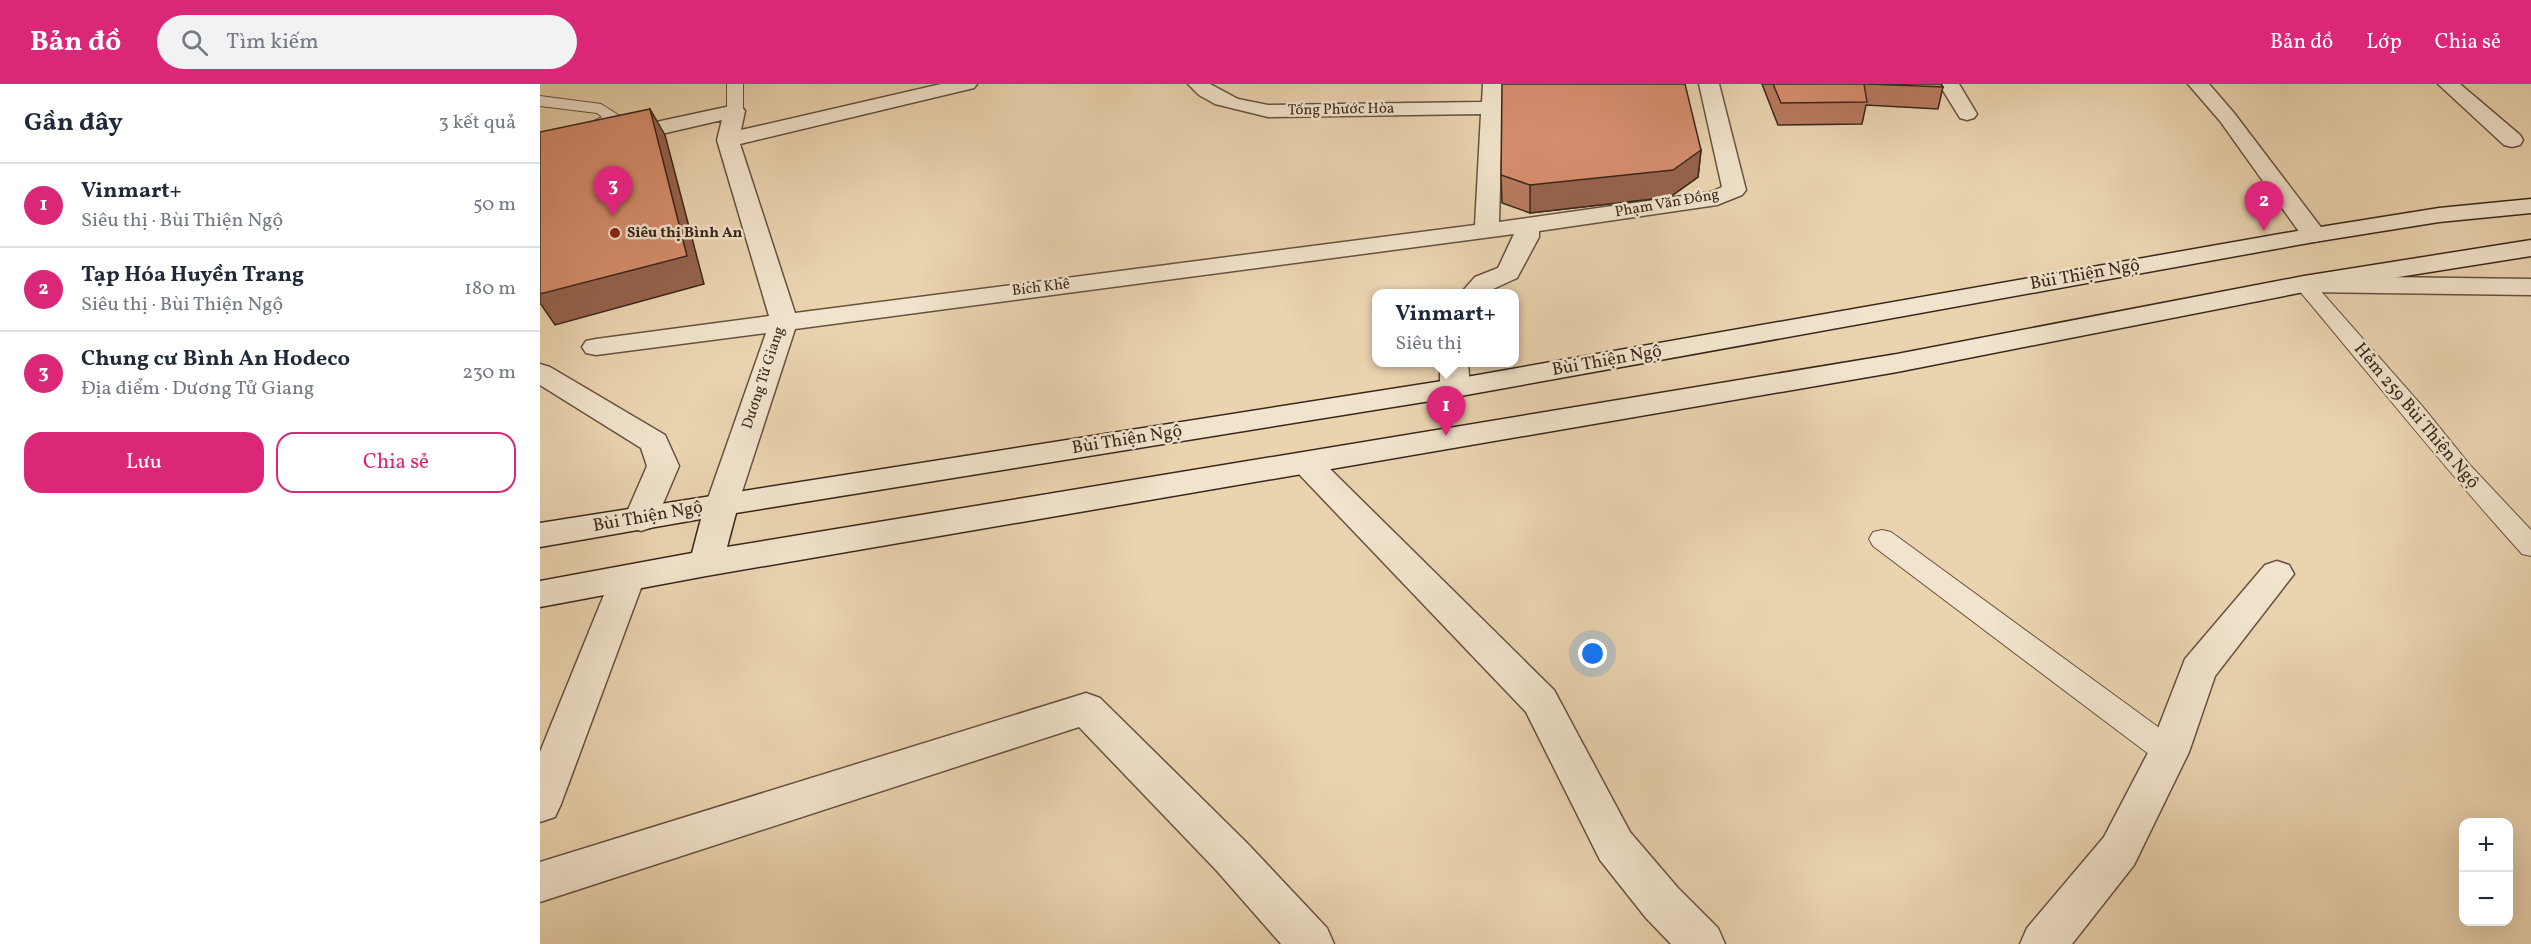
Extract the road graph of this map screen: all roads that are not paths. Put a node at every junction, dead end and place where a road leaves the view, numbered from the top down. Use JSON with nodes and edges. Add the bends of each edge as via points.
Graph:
{"nodes":[{"id":1,"x":735,"y":84,"type":"edge"},
{"id":2,"x":967,"y":84,"type":"edge"},
{"id":3,"x":1197,"y":84,"type":"edge"},
{"id":4,"x":1492,"y":84,"type":"edge"},
{"id":5,"x":1709,"y":84,"type":"edge"},
{"id":6,"x":1949,"y":84,"type":"edge"},
{"id":7,"x":2198,"y":84,"type":"edge"},
{"id":8,"x":2448,"y":84,"type":"edge"},
{"id":9,"x":540,"y":101,"type":"edge"},
{"id":10,"x":1492,"y":108,"type":"junction"},
{"id":11,"x":735,"y":111,"type":"junction"},
{"id":12,"x":1967,"y":114,"type":"dead end"},
{"id":13,"x":728,"y":140,"type":"junction"},
{"id":14,"x":2512,"y":140,"type":"dead end"},
{"id":15,"x":598,"y":141,"type":"edge"},
{"id":16,"x":540,"y":155,"type":"edge"},
{"id":17,"x":2531,"y":206,"type":"edge"},
{"id":18,"x":1526,"y":225,"type":"junction"},
{"id":19,"x":1487,"y":231,"type":"junction"},
{"id":20,"x":2314,"y":235,"type":"junction"},
{"id":21,"x":2531,"y":248,"type":"edge"},
{"id":22,"x":2304,"y":284,"type":"junction"},
{"id":23,"x":2531,"y":287,"type":"edge"},
{"id":24,"x":1478,"y":289,"type":"edge"},
{"id":25,"x":784,"y":320,"type":"junction"},
{"id":26,"x":596,"y":346,"type":"dead end"},
{"id":27,"x":1519,"y":365,"type":"edge"},
{"id":28,"x":1504,"y":367,"type":"edge"},
{"id":29,"x":540,"y":373,"type":"edge"},
{"id":30,"x":1455,"y":375,"type":"edge"},
{"id":31,"x":1307,"y":464,"type":"junction"},
{"id":32,"x":723,"y":504,"type":"junction"},
{"id":33,"x":640,"y":519,"type":"junction"},
{"id":34,"x":540,"y":535,"type":"edge"},
{"id":35,"x":1882,"y":539,"type":"dead end"},
{"id":36,"x":2531,"y":547,"type":"edge"},
{"id":37,"x":706,"y":563,"type":"junction"},
{"id":38,"x":2277,"y":574,"type":"dead end"},
{"id":39,"x":627,"y":580,"type":"junction"},
{"id":40,"x":540,"y":594,"type":"edge"},
{"id":41,"x":2169,"y":752,"type":"junction"},
{"id":42,"x":540,"y":804,"type":"edge"},
{"id":43,"x":540,"y":882,"type":"edge"},
{"id":44,"x":1311,"y":944,"type":"edge"},
{"id":45,"x":1702,"y":944,"type":"edge"},
{"id":46,"x":2043,"y":944,"type":"edge"}],
"edges":[{"from":1,"to":11,"type":"lane"},
{"from":2,"to":13,"type":"street"},
{"from":3,"to":10,"type":"street","name":"Tống Phước Hòa","via":[[1208,94],[1234,105],[1268,111]]},
{"from":4,"to":10,"type":"street"},
{"from":5,"to":18,"type":"street","name":"Phạm Văn Đồng","via":[[1734,190],[1717,198]]},
{"from":6,"to":12,"type":"street"},
{"from":7,"to":20,"type":"street"},
{"from":8,"to":14,"type":"street"},
{"from":9,"to":16,"type":"lane","via":[[602,109],[612,116]]},
{"from":10,"to":19,"type":"street"},
{"from":11,"to":13,"type":"street"},
{"from":11,"to":15,"type":"street"},
{"from":13,"to":25,"type":"street","name":"Dương Tử Giang"},
{"from":17,"to":20,"type":"street","name":"Bùi Thiện Ngộ","via":[[2439,215]]},
{"from":18,"to":19,"type":"street","name":"Phạm Văn Đồng"},
{"from":18,"to":24,"type":"street","via":[[1527,237],[1508,273]]},
{"from":19,"to":25,"type":"street","name":"Bích Khê"},
{"from":20,"to":27,"type":"street","name":"Bùi Thiện Ngộ"},
{"from":21,"to":22,"type":"street"},
{"from":22,"to":23,"type":"street"},
{"from":22,"to":31,"type":"street","via":[[1897,363]]},
{"from":22,"to":36,"type":"lane","name":"Hẻm 259 Bùi Thiện Ngộ","via":[[2460,470]]},
{"from":25,"to":26,"type":"street","name":"Bích Khê"},
{"from":25,"to":32,"type":"street","name":"Dương Tử Giang"},
{"from":28,"to":30,"type":"street","name":"Bùi Thiện Ngộ"},
{"from":29,"to":33,"type":"street","via":[[654,442],[663,466]]},
{"from":30,"to":32,"type":"street","name":"Bùi Thiện Ngộ"},
{"from":31,"to":37,"type":"street"},
{"from":31,"to":45,"type":"street","via":[[1540,701],[1615,846]]},
{"from":32,"to":33,"type":"street","name":"Bùi Thiện Ngộ"},
{"from":32,"to":37,"type":"street","name":"Dương Tử Giang"},
{"from":33,"to":34,"type":"street","name":"Bùi Thiện Ngộ"},
{"from":35,"to":41,"type":"lane"},
{"from":37,"to":39,"type":"street"},
{"from":38,"to":41,"type":"street","via":[[2198,670]]},
{"from":39,"to":40,"type":"street"},
{"from":39,"to":42,"type":"street"},
{"from":41,"to":46,"type":"street","via":[[2119,851]]},
{"from":43,"to":44,"type":"street","via":[[1086,709]]}]}
